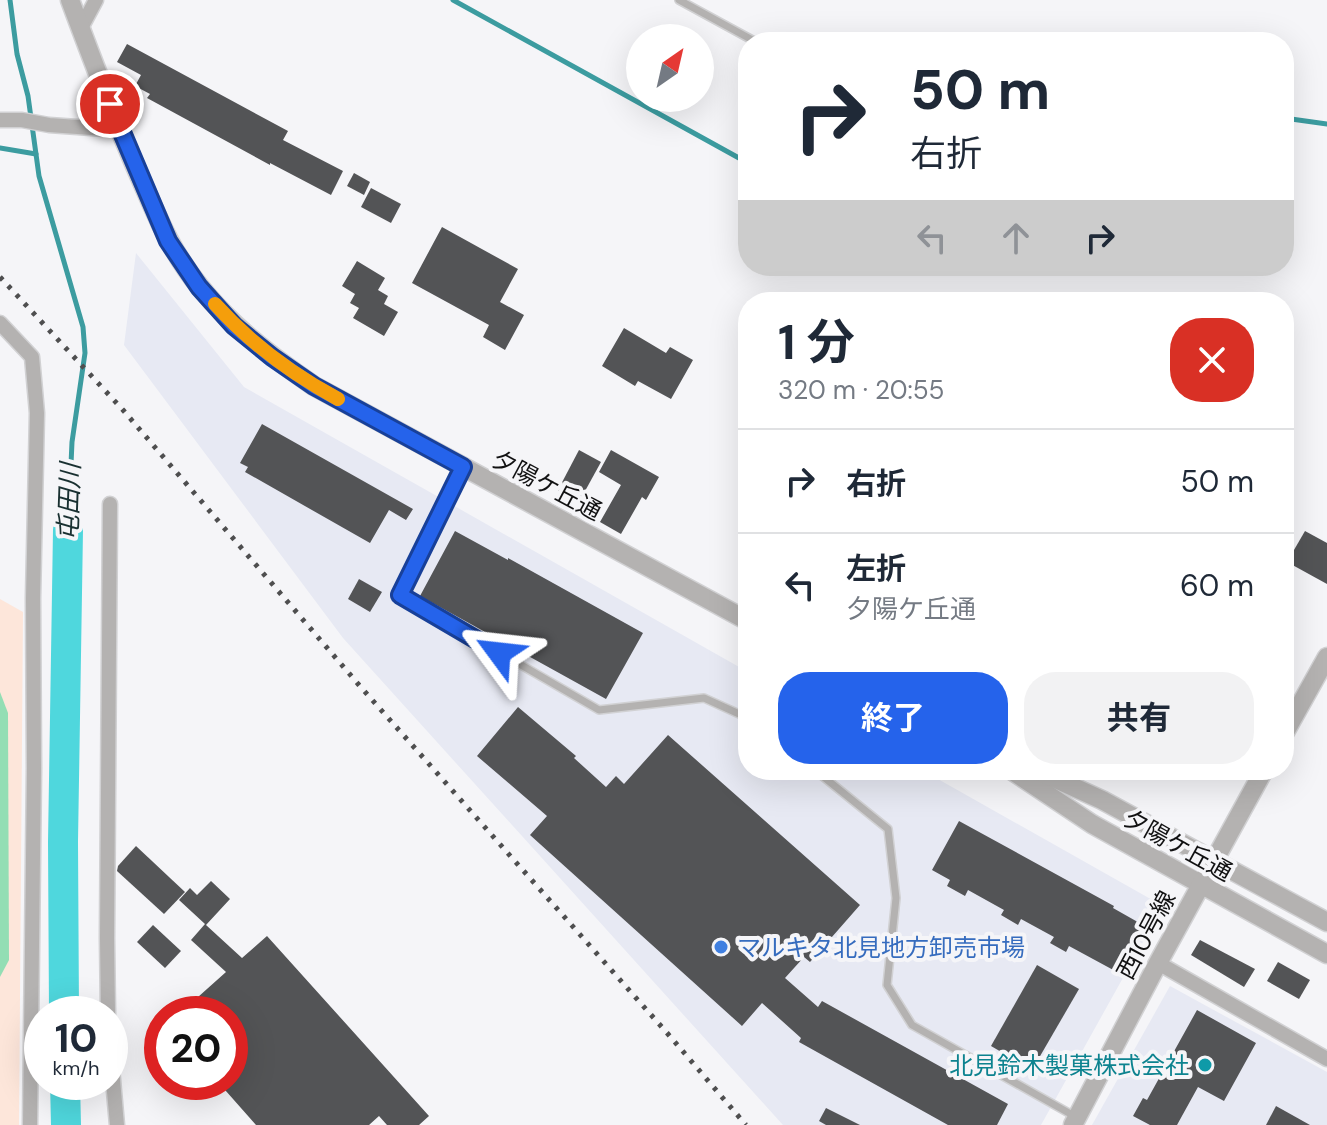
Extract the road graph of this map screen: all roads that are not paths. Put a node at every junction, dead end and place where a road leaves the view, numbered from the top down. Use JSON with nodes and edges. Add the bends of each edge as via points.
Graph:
{"nodes":[{"id":1,"x":70,"y":0,"type":"edge"},
{"id":2,"x":96,"y":0,"type":"edge"},
{"id":3,"x":679,"y":0,"type":"edge"},
{"id":4,"x":81,"y":28,"type":"junction"},
{"id":5,"x":738,"y":32,"type":"edge"},
{"id":6,"x":0,"y":120,"type":"edge"},
{"id":7,"x":120,"y":130,"type":"junction"},
{"id":8,"x":0,"y":323,"type":"edge"},
{"id":9,"x":463,"y":467,"type":"junction"},
{"id":10,"x":110,"y":504,"type":"dead end"},
{"id":11,"x":738,"y":616,"type":"edge"},
{"id":12,"x":1327,"y":657,"type":"edge"},
{"id":13,"x":738,"y":713,"type":"edge"},
{"id":14,"x":1294,"y":716,"type":"edge"},
{"id":15,"x":827,"y":780,"type":"edge"},
{"id":16,"x":1026,"y":780,"type":"edge"},
{"id":17,"x":1058,"y":780,"type":"edge"},
{"id":18,"x":1259,"y":780,"type":"edge"},
{"id":19,"x":1215,"y":861,"type":"junction"},
{"id":20,"x":1201,"y":885,"type":"junction"},
{"id":21,"x":1327,"y":922,"type":"edge"},
{"id":22,"x":1327,"y":954,"type":"edge"},
{"id":23,"x":1158,"y":963,"type":"junction"},
{"id":24,"x":108,"y":996,"type":"edge"},
{"id":25,"x":1327,"y":1059,"type":"edge"},
{"id":26,"x":115,"y":1100,"type":"edge"},
{"id":27,"x":1080,"y":1123,"type":"edge"},
{"id":28,"x":30,"y":1125,"type":"edge"},
{"id":29,"x":117,"y":1125,"type":"edge"}],
"edges":[{"from":1,"to":4,"type":"street","name":"夕陽ケ丘通"},
{"from":2,"to":4,"type":"street"},
{"from":3,"to":5,"type":"lane"},
{"from":4,"to":7,"type":"street","name":"夕陽ケ丘通"},
{"from":6,"to":7,"type":"street"},
{"from":7,"to":9,"type":"street","name":"夕陽ケ丘通","via":[[168,241],[234,326],[314,386]]},
{"from":8,"to":28,"type":"street","via":[[32,357],[37,413]]},
{"from":9,"to":11,"type":"street","name":"夕陽ケ丘通"},
{"from":9,"to":13,"type":"lane","via":[[400,595],[599,710],[704,698]]},
{"from":10,"to":24,"type":"street"},
{"from":12,"to":14,"type":"street"},
{"from":15,"to":27,"type":"lane","via":[[888,829],[896,898],[887,985],[912,1025]]},
{"from":16,"to":20,"type":"street","name":"夕陽ケ丘通"},
{"from":17,"to":19,"type":"street","name":"夕陽ケ丘通"},
{"from":18,"to":19,"type":"street","name":"西10号線"},
{"from":19,"to":20,"type":"street","name":"西10号線"},
{"from":19,"to":21,"type":"street","name":"夕陽ケ丘通"},
{"from":20,"to":22,"type":"street","name":"夕陽ケ丘通"},
{"from":20,"to":23,"type":"street","name":"西10号線"},
{"from":23,"to":25,"type":"street"},
{"from":23,"to":27,"type":"street","name":"西10号線"},
{"from":26,"to":29,"type":"street"}]}
